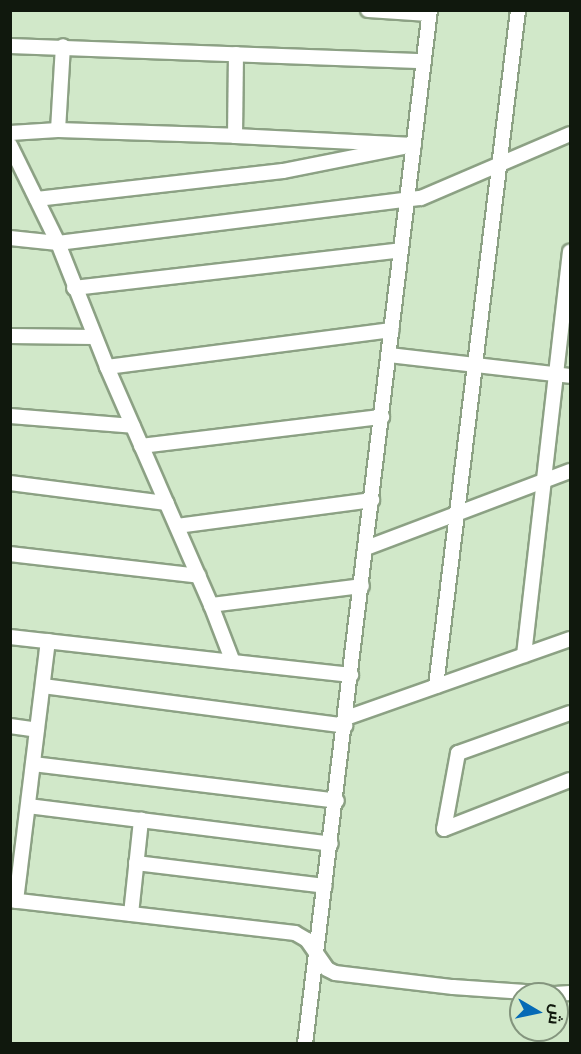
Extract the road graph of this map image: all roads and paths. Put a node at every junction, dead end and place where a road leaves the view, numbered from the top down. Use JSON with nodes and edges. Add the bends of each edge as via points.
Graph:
{"nodes":[{"id":1,"x":368,"y":10,"type":"edge"},
{"id":2,"x":518,"y":10,"type":"edge"},
{"id":3,"x":376,"y":11,"type":"edge"},
{"id":4,"x":429,"y":12,"type":"edge"},
{"id":5,"x":10,"y":46,"type":"edge"},
{"id":6,"x":63,"y":46,"type":"junction"},
{"id":7,"x":236,"y":54,"type":"junction"},
{"id":8,"x":424,"y":61,"type":"junction"},
{"id":9,"x":58,"y":130,"type":"junction"},
{"id":10,"x":10,"y":133,"type":"edge"},
{"id":11,"x":570,"y":134,"type":"edge"},
{"id":12,"x":236,"y":136,"type":"junction"},
{"id":13,"x":10,"y":145,"type":"edge"},
{"id":14,"x":414,"y":145,"type":"junction"},
{"id":15,"x":500,"y":164,"type":"junction"},
{"id":16,"x":37,"y":199,"type":"junction"},
{"id":17,"x":407,"y":200,"type":"junction"},
{"id":18,"x":10,"y":238,"type":"edge"},
{"id":19,"x":58,"y":243,"type":"junction"},
{"id":20,"x":402,"y":250,"type":"junction"},
{"id":21,"x":570,"y":252,"type":"edge"},
{"id":22,"x":74,"y":288,"type":"junction"},
{"id":23,"x":392,"y":330,"type":"junction"},
{"id":24,"x":10,"y":336,"type":"edge"},
{"id":25,"x":94,"y":337,"type":"junction"},
{"id":26,"x":389,"y":356,"type":"junction"},
{"id":27,"x":475,"y":365,"type":"junction"},
{"id":28,"x":107,"y":367,"type":"junction"},
{"id":29,"x":563,"y":375,"type":"edge"},
{"id":30,"x":10,"y":416,"type":"edge"},
{"id":31,"x":382,"y":417,"type":"junction"},
{"id":32,"x":133,"y":426,"type":"junction"},
{"id":33,"x":141,"y":446,"type":"junction"},
{"id":34,"x":570,"y":471,"type":"edge"},
{"id":35,"x":544,"y":481,"type":"junction"},
{"id":36,"x":10,"y":483,"type":"edge"},
{"id":37,"x":372,"y":500,"type":"junction"},
{"id":38,"x":167,"y":503,"type":"junction"},
{"id":39,"x":457,"y":514,"type":"junction"},
{"id":40,"x":177,"y":526,"type":"junction"},
{"id":41,"x":366,"y":548,"type":"junction"},
{"id":42,"x":10,"y":554,"type":"edge"},
{"id":43,"x":199,"y":576,"type":"junction"},
{"id":44,"x":362,"y":586,"type":"junction"},
{"id":45,"x":212,"y":605,"type":"junction"},
{"id":46,"x":10,"y":637,"type":"edge"},
{"id":47,"x":570,"y":639,"type":"edge"},
{"id":48,"x":48,"y":641,"type":"junction"},
{"id":49,"x":524,"y":655,"type":"junction"},
{"id":50,"x":233,"y":662,"type":"junction"},
{"id":51,"x":351,"y":675,"type":"junction"},
{"id":52,"x":43,"y":686,"type":"junction"},
{"id":53,"x":436,"y":686,"type":"junction"},
{"id":54,"x":570,"y":713,"type":"edge"},
{"id":55,"x":346,"y":722,"type":"junction"},
{"id":56,"x":10,"y":726,"type":"edge"},
{"id":57,"x":37,"y":730,"type":"junction"},
{"id":58,"x":33,"y":764,"type":"junction"},
{"id":59,"x":570,"y":780,"type":"edge"},
{"id":60,"x":337,"y":801,"type":"junction"},
{"id":61,"x":28,"y":806,"type":"junction"},
{"id":62,"x":141,"y":820,"type":"junction"},
{"id":63,"x":331,"y":844,"type":"junction"},
{"id":64,"x":136,"y":863,"type":"junction"},
{"id":65,"x":325,"y":886,"type":"junction"},
{"id":66,"x":13,"y":901,"type":"edge"},
{"id":67,"x":131,"y":914,"type":"junction"},
{"id":68,"x":316,"y":955,"type":"junction"},
{"id":69,"x":509,"y":991,"type":"edge"},
{"id":70,"x":305,"y":1044,"type":"edge"}],
"edges":[{"from":1,"to":3,"type":"street"},
{"from":2,"to":15,"type":"street"},
{"from":3,"to":4,"type":"street"},
{"from":4,"to":8,"type":"street"},
{"from":5,"to":6,"type":"street"},
{"from":6,"to":7,"type":"street"},
{"from":6,"to":9,"type":"street"},
{"from":7,"to":8,"type":"street"},
{"from":7,"to":12,"type":"street"},
{"from":8,"to":14,"type":"street"},
{"from":9,"to":10,"type":"street"},
{"from":9,"to":12,"type":"street"},
{"from":11,"to":15,"type":"street"},
{"from":12,"to":14,"type":"street"},
{"from":13,"to":16,"type":"street"},
{"from":14,"to":16,"type":"street","via":[[283,171]]},
{"from":14,"to":17,"type":"street"},
{"from":15,"to":17,"type":"street","via":[[421,198]]},
{"from":15,"to":27,"type":"street"},
{"from":16,"to":19,"type":"street"},
{"from":17,"to":19,"type":"street"},
{"from":17,"to":20,"type":"street"},
{"from":18,"to":19,"type":"street"},
{"from":19,"to":22,"type":"street"},
{"from":20,"to":22,"type":"street"},
{"from":20,"to":23,"type":"street"},
{"from":21,"to":29,"type":"street"},
{"from":22,"to":25,"type":"street"},
{"from":23,"to":26,"type":"street"},
{"from":23,"to":28,"type":"street"},
{"from":24,"to":25,"type":"street"},
{"from":25,"to":28,"type":"street"},
{"from":26,"to":27,"type":"street"},
{"from":26,"to":31,"type":"street"},
{"from":27,"to":29,"type":"street"},
{"from":27,"to":39,"type":"street"},
{"from":28,"to":32,"type":"street"},
{"from":29,"to":35,"type":"street"},
{"from":30,"to":32,"type":"street"},
{"from":31,"to":33,"type":"street"},
{"from":31,"to":37,"type":"street"},
{"from":32,"to":33,"type":"street"},
{"from":33,"to":38,"type":"street"},
{"from":34,"to":35,"type":"street"},
{"from":35,"to":39,"type":"street"},
{"from":35,"to":49,"type":"street"},
{"from":36,"to":38,"type":"street"},
{"from":37,"to":40,"type":"street"},
{"from":37,"to":41,"type":"street"},
{"from":38,"to":40,"type":"street"},
{"from":39,"to":41,"type":"street"},
{"from":39,"to":53,"type":"street"},
{"from":40,"to":43,"type":"street"},
{"from":41,"to":44,"type":"street"},
{"from":42,"to":43,"type":"street"},
{"from":43,"to":45,"type":"street"},
{"from":44,"to":45,"type":"street"},
{"from":44,"to":51,"type":"street"},
{"from":45,"to":50,"type":"street"},
{"from":46,"to":48,"type":"street"},
{"from":47,"to":49,"type":"street"},
{"from":48,"to":50,"type":"street"},
{"from":48,"to":52,"type":"street"},
{"from":49,"to":53,"type":"street"},
{"from":50,"to":51,"type":"street"},
{"from":51,"to":55,"type":"street"},
{"from":52,"to":55,"type":"street"},
{"from":52,"to":57,"type":"street"},
{"from":53,"to":55,"type":"street"},
{"from":54,"to":59,"type":"street","via":[[458,753],[444,829]]},
{"from":55,"to":60,"type":"street"},
{"from":56,"to":57,"type":"street"},
{"from":57,"to":58,"type":"street"},
{"from":58,"to":60,"type":"street"},
{"from":58,"to":61,"type":"street"},
{"from":60,"to":63,"type":"street"},
{"from":61,"to":62,"type":"street"},
{"from":61,"to":66,"type":"street"},
{"from":62,"to":63,"type":"street"},
{"from":62,"to":64,"type":"street"},
{"from":63,"to":65,"type":"street"},
{"from":64,"to":65,"type":"street"},
{"from":64,"to":67,"type":"street"},
{"from":65,"to":68,"type":"street"},
{"from":66,"to":67,"type":"street"},
{"from":67,"to":68,"type":"street","via":[[295,933],[307,940]]},
{"from":68,"to":69,"type":"street","via":[[335,973]]},
{"from":68,"to":70,"type":"street"}]}
